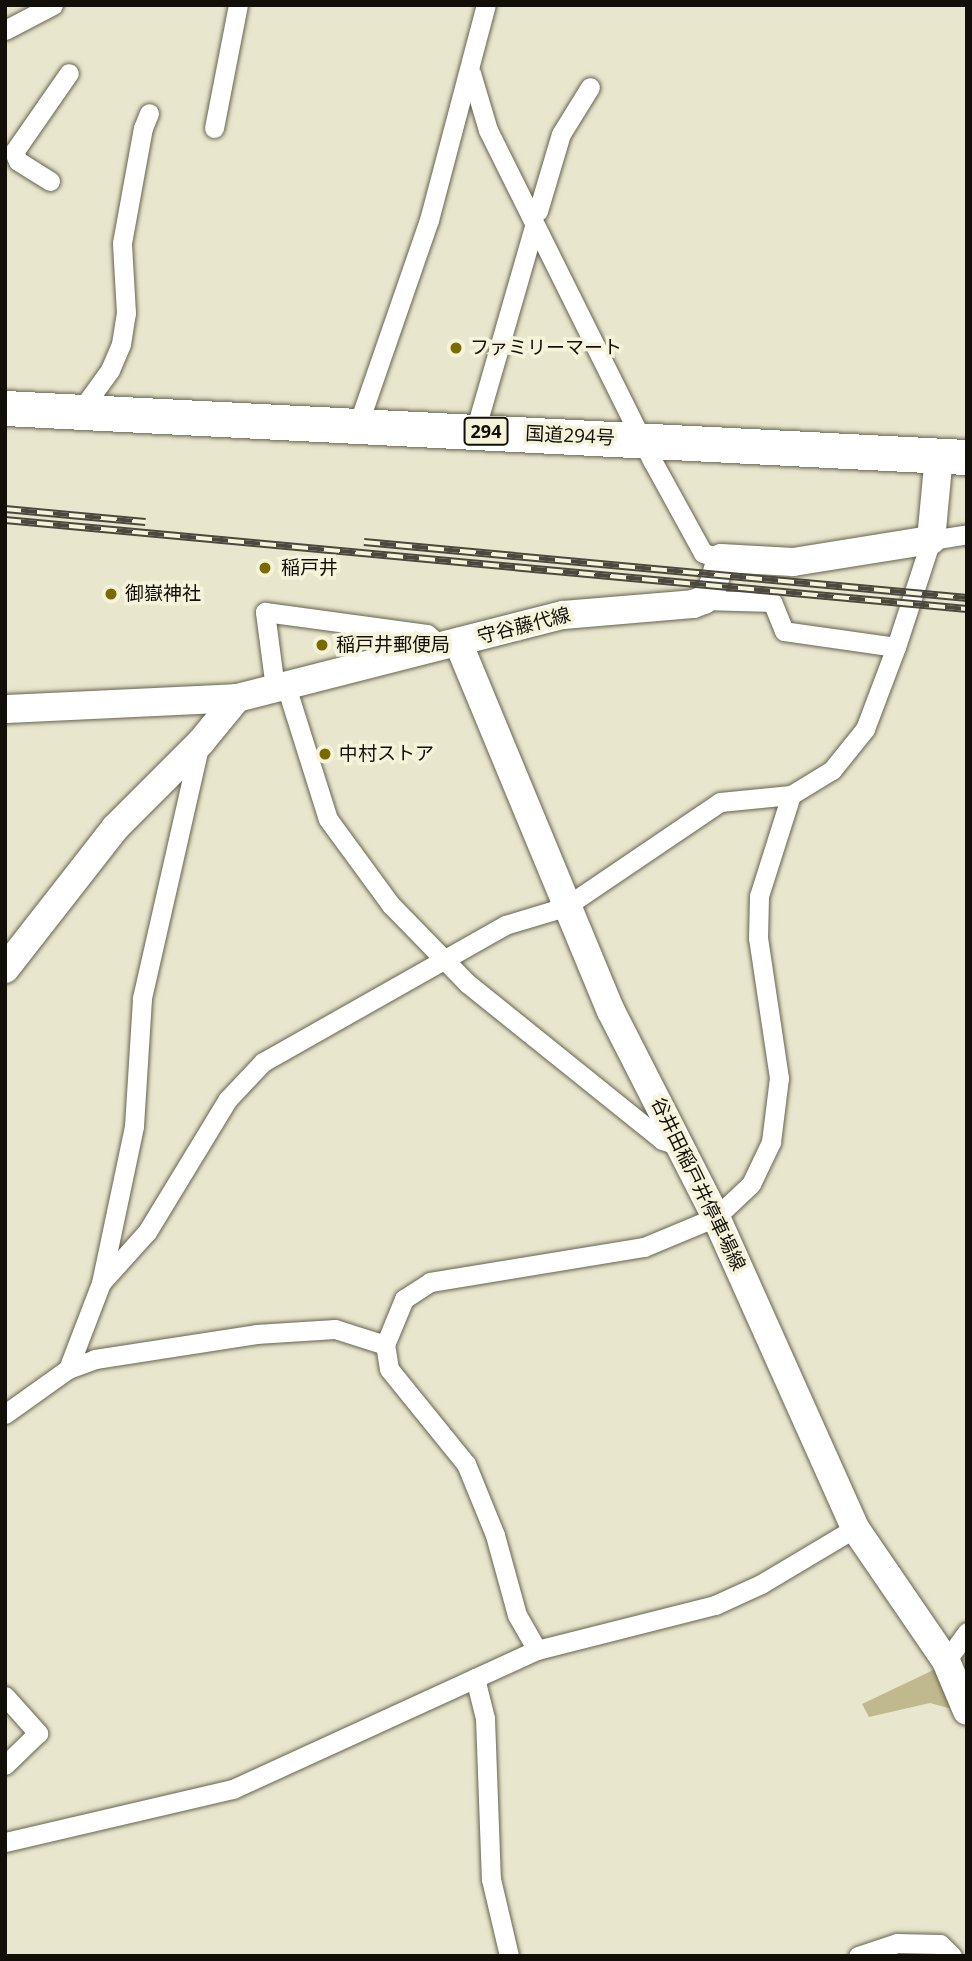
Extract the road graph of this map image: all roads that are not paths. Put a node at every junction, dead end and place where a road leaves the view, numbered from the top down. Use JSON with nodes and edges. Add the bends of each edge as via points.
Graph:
{"nodes":[{"id":1,"x":53,"y":5,"type":"edge"},
{"id":2,"x":238,"y":5,"type":"edge"},
{"id":3,"x":486,"y":5,"type":"edge"},
{"id":4,"x":5,"y":30,"type":"edge"},
{"id":5,"x":69,"y":73,"type":"dead end"},
{"id":6,"x":471,"y":73,"type":"junction"},
{"id":7,"x":590,"y":88,"type":"dead end"},
{"id":8,"x":149,"y":113,"type":"dead end"},
{"id":9,"x":214,"y":128,"type":"dead end"},
{"id":10,"x":50,"y":181,"type":"dead end"},
{"id":11,"x":536,"y":218,"type":"junction"},
{"id":12,"x":5,"y":408,"type":"edge"},
{"id":13,"x":81,"y":411,"type":"junction"},
{"id":14,"x":358,"y":425,"type":"junction"},
{"id":15,"x":475,"y":431,"type":"junction"},
{"id":16,"x":642,"y":441,"type":"junction"},
{"id":17,"x":953,"y":456,"type":"edge"},
{"id":18,"x":967,"y":534,"type":"edge"},
{"id":19,"x":931,"y":540,"type":"junction"},
{"id":20,"x":721,"y":558,"type":"junction"},
{"id":21,"x":704,"y":600,"type":"junction"},
{"id":22,"x":449,"y":644,"type":"junction"},
{"id":23,"x":896,"y":647,"type":"junction"},
{"id":24,"x":280,"y":687,"type":"junction"},
{"id":25,"x":237,"y":698,"type":"junction"},
{"id":26,"x":5,"y":709,"type":"edge"},
{"id":27,"x":201,"y":742,"type":"junction"},
{"id":28,"x":792,"y":795,"type":"junction"},
{"id":29,"x":565,"y":907,"type":"junction"},
{"id":30,"x":441,"y":962,"type":"junction"},
{"id":31,"x":5,"y":969,"type":"edge"},
{"id":32,"x":681,"y":1146,"type":"junction"},
{"id":33,"x":716,"y":1217,"type":"junction"},
{"id":34,"x":101,"y":1283,"type":"junction"},
{"id":35,"x":385,"y":1345,"type":"junction"},
{"id":36,"x":68,"y":1369,"type":"junction"},
{"id":37,"x":5,"y":1415,"type":"edge"},
{"id":38,"x":855,"y":1528,"type":"junction"},
{"id":39,"x":967,"y":1632,"type":"edge"},
{"id":40,"x":537,"y":1650,"type":"junction"},
{"id":41,"x":946,"y":1661,"type":"junction"},
{"id":42,"x":475,"y":1678,"type":"junction"},
{"id":43,"x":5,"y":1696,"type":"edge"},
{"id":44,"x":967,"y":1711,"type":"edge"},
{"id":45,"x":5,"y":1765,"type":"edge"},
{"id":46,"x":5,"y":1842,"type":"edge"},
{"id":47,"x":509,"y":1956,"type":"edge"},
{"id":48,"x":858,"y":1956,"type":"edge"},
{"id":49,"x":952,"y":1956,"type":"edge"}],
"edges":[{"from":1,"to":4,"type":"street"},
{"from":2,"to":9,"type":"street"},
{"from":3,"to":6,"type":"street"},
{"from":5,"to":10,"type":"street","via":[[14,152],[18,162]]},
{"from":6,"to":11,"type":"street","via":[[488,130]]},
{"from":6,"to":14,"type":"street","via":[[413,270]]},
{"from":7,"to":11,"type":"street","via":[[561,134]]},
{"from":8,"to":13,"type":"street","via":[[122,243],[126,313],[121,344],[110,370]]},
{"from":11,"to":15,"type":"street"},
{"from":11,"to":16,"type":"street"},
{"from":12,"to":13,"type":"highway","name":"国道294号","number":"294"},
{"from":13,"to":14,"type":"highway","name":"国道294号","number":"294"},
{"from":14,"to":15,"type":"highway","name":"国道294号","number":"294"},
{"from":15,"to":16,"type":"highway","name":"国道294号","number":"294"},
{"from":16,"to":17,"type":"highway","name":"国道294号","number":"294"},
{"from":16,"to":20,"type":"street","via":[[702,553]]},
{"from":17,"to":19,"type":"main road"},
{"from":18,"to":19,"type":"street"},
{"from":19,"to":20,"type":"main road","via":[[793,562]]},
{"from":19,"to":23,"type":"street"},
{"from":20,"to":21,"type":"main road"},
{"from":21,"to":22,"type":"main road","name":"守谷藤代線","via":[[563,615]]},
{"from":21,"to":23,"type":"street","via":[[772,602],[784,631]]},
{"from":22,"to":24,"type":"main road","name":"守谷藤代線"},
{"from":22,"to":24,"type":"street","via":[[427,634],[265,612]]},
{"from":22,"to":29,"type":"main road","name":"谷井田稲戸井停車場線"},
{"from":23,"to":28,"type":"street","via":[[865,729],[832,770]]},
{"from":24,"to":25,"type":"main road","name":"守谷藤代線"},
{"from":24,"to":30,"type":"street","via":[[328,819],[391,905]]},
{"from":25,"to":26,"type":"main road","name":"守谷藤代線"},
{"from":25,"to":27,"type":"main road"},
{"from":27,"to":31,"type":"main road","via":[[115,828]]},
{"from":27,"to":34,"type":"street","via":[[142,998],[134,1126]]},
{"from":28,"to":29,"type":"street","via":[[720,802]]},
{"from":28,"to":33,"type":"street","via":[[759,896],[758,938],[779,1078],[771,1142],[751,1184]]},
{"from":29,"to":30,"type":"street","via":[[505,925]]},
{"from":29,"to":32,"type":"main road","name":"谷井田稲戸井停車場線"},
{"from":30,"to":32,"type":"street","via":[[662,1140]]},
{"from":30,"to":34,"type":"street","via":[[263,1062],[228,1099],[147,1232]]},
{"from":32,"to":33,"type":"main road","name":"谷井田稲戸井停車場線"},
{"from":33,"to":35,"type":"street","via":[[644,1247],[430,1282],[404,1298]]},
{"from":33,"to":38,"type":"main road","name":"谷井田稲戸井停車場線"},
{"from":34,"to":36,"type":"street"},
{"from":35,"to":36,"type":"street","via":[[335,1329],[256,1334],[94,1359]]},
{"from":35,"to":40,"type":"street","via":[[389,1369],[466,1464],[495,1535],[517,1615]]},
{"from":36,"to":37,"type":"street"},
{"from":38,"to":40,"type":"street","via":[[761,1584],[715,1605]]},
{"from":38,"to":41,"type":"main road","name":"谷井田稲戸井停車場線"},
{"from":39,"to":41,"type":"street"},
{"from":40,"to":42,"type":"street"},
{"from":41,"to":44,"type":"main road","name":"谷井田稲戸井停車場線"},
{"from":42,"to":46,"type":"street","via":[[233,1789]]},
{"from":42,"to":47,"type":"street","via":[[485,1718],[491,1879]]},
{"from":43,"to":45,"type":"street","via":[[38,1733]]},
{"from":48,"to":49,"type":"street","via":[[897,1943],[940,1944]]}]}
